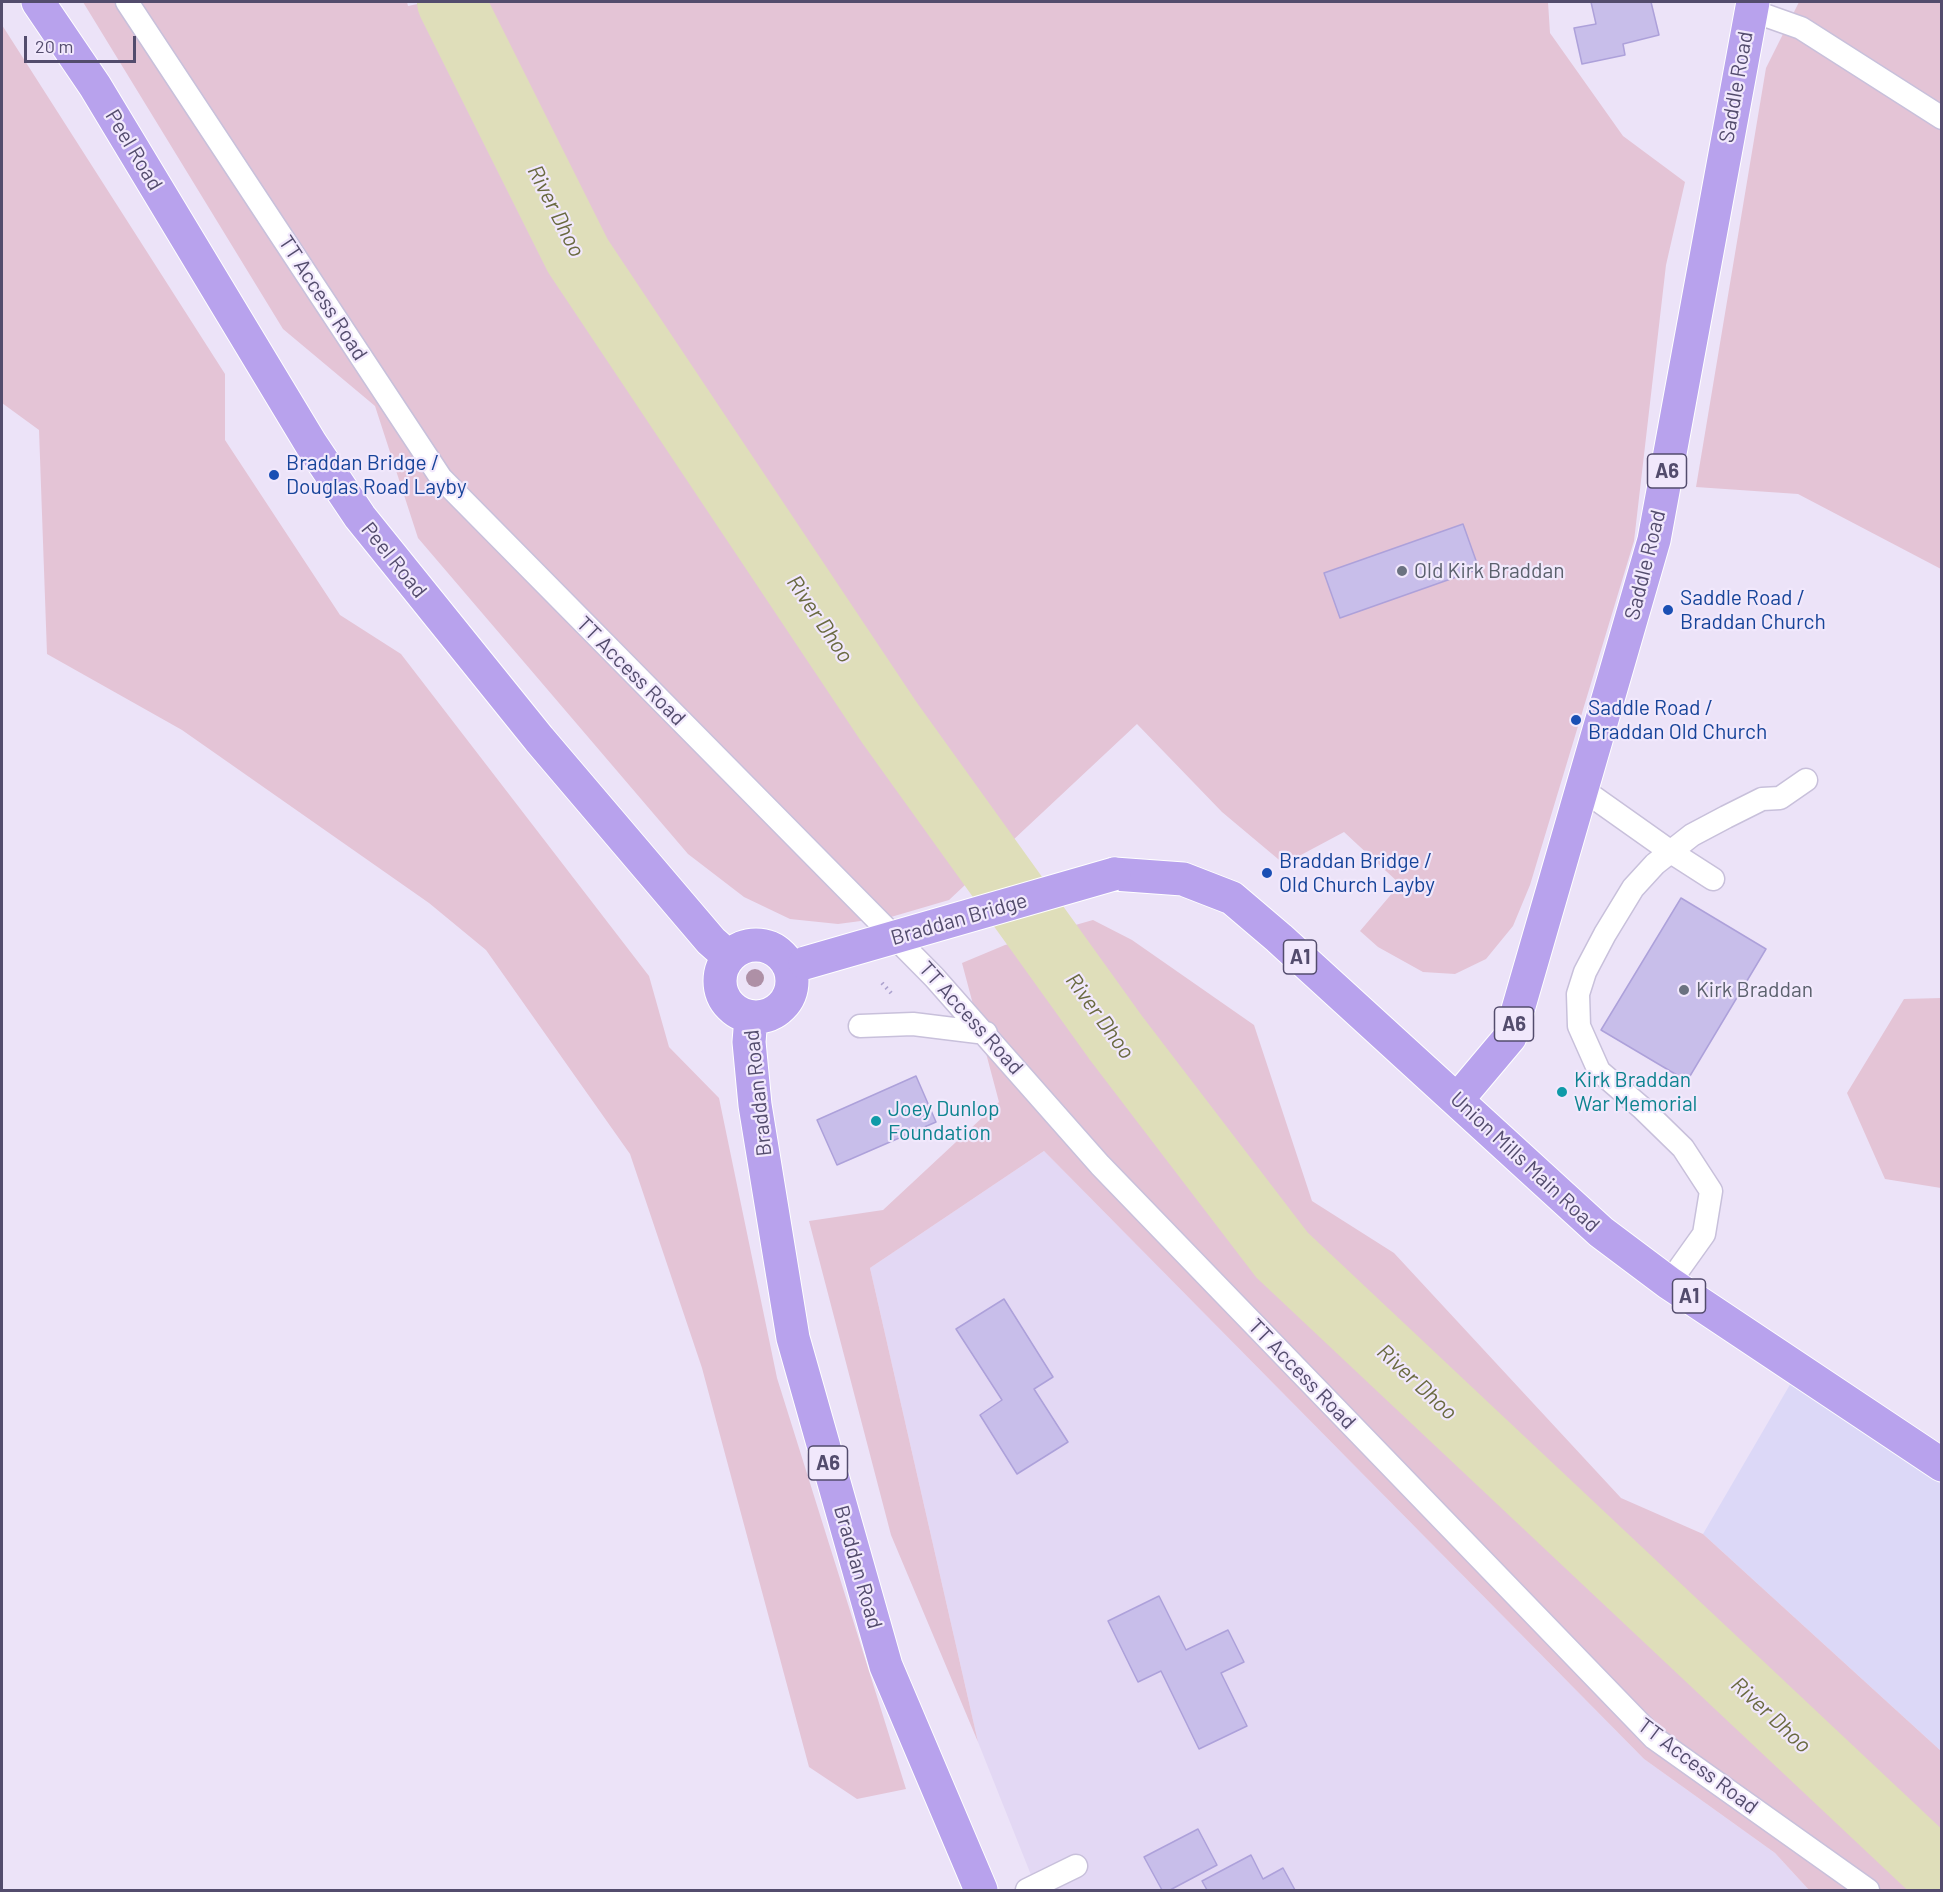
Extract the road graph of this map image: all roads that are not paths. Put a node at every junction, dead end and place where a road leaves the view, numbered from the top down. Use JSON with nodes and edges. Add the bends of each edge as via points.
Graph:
{"nodes":[{"id":1,"x":38,"y":2,"type":"edge"},
{"id":2,"x":127,"y":2,"type":"edge"},
{"id":3,"x":1751,"y":5,"type":"edge"},
{"id":4,"x":1941,"y":118,"type":"edge"},
{"id":5,"x":1806,"y":780,"type":"dead end"},
{"id":6,"x":1582,"y":789,"type":"junction"},
{"id":7,"x":1671,"y":852,"type":"junction"},
{"id":8,"x":1114,"y":874,"type":"joint"},
{"id":9,"x":1713,"y":879,"type":"dead end"},
{"id":10,"x":729,"y":956,"type":"junction"},
{"id":11,"x":797,"y":965,"type":"junction"},
{"id":12,"x":752,"y":1017,"type":"junction"},
{"id":13,"x":860,"y":1026,"type":"dead end"},
{"id":14,"x":986,"y":1033,"type":"junction"},
{"id":15,"x":1457,"y":1100,"type":"junction"},
{"id":16,"x":1669,"y":1283,"type":"junction"},
{"id":17,"x":1941,"y":1465,"type":"edge"},
{"id":18,"x":1076,"y":1866,"type":"dead end"},
{"id":19,"x":981,"y":1890,"type":"edge"},
{"id":20,"x":1027,"y":1890,"type":"edge"},
{"id":21,"x":1868,"y":1890,"type":"edge"}],
"edges":[{"from":1,"to":10,"type":"highway","name":"Peel Road","via":[[95,86],[311,444],[360,517],[539,739],[711,941]]},
{"from":2,"to":14,"type":"lane","name":"TT Access Road","via":[[441,478]]},
{"from":3,"to":4,"type":"lane","via":[[1800,28]]},
{"from":3,"to":6,"type":"highway","name":"Saddle Road","number":"A6","via":[[1654,540]]},
{"from":5,"to":7,"type":"lane","via":[[1780,798],[1762,799],[1726,817]]},
{"from":6,"to":7,"type":"lane"},
{"from":6,"to":15,"type":"highway","name":"Saddle Road","number":"A6","via":[[1510,1037]]},
{"from":7,"to":9,"type":"lane"},
{"from":7,"to":16,"type":"lane","via":[[1633,888],[1585,972],[1578,994],[1579,1026],[1599,1071],[1683,1148],[1711,1191],[1704,1234]]},
{"from":8,"to":11,"type":"highway","name":"Braddan Bridge","number":"A1","bridge":true},
{"from":8,"to":15,"type":"highway","name":"Union Mills Main Road","number":"A1","via":[[1183,879],[1232,897]]},
{"from":10,"to":11,"type":"highway","via":[[744,946],[762,945]]},
{"from":10,"to":12,"type":"highway","via":[[721,970],[719,986],[736,1012]]},
{"from":11,"to":12,"type":"highway","via":[[784,1003],[770,1014]]},
{"from":12,"to":19,"type":"highway","name":"Braddan Road","number":"A6","via":[[749,1042],[755,1105],[793,1338],[886,1666]]},
{"from":13,"to":14,"type":"lane","via":[[913,1024]]},
{"from":14,"to":21,"type":"lane","name":"TT Access Road","via":[[1100,1165],[1654,1738]]},
{"from":15,"to":16,"type":"highway","name":"Union Mills Main Road","number":"A1","via":[[1601,1232]]},
{"from":16,"to":17,"type":"highway","name":"Union Mills Main Road","number":"A1"},
{"from":18,"to":20,"type":"lane"}]}
